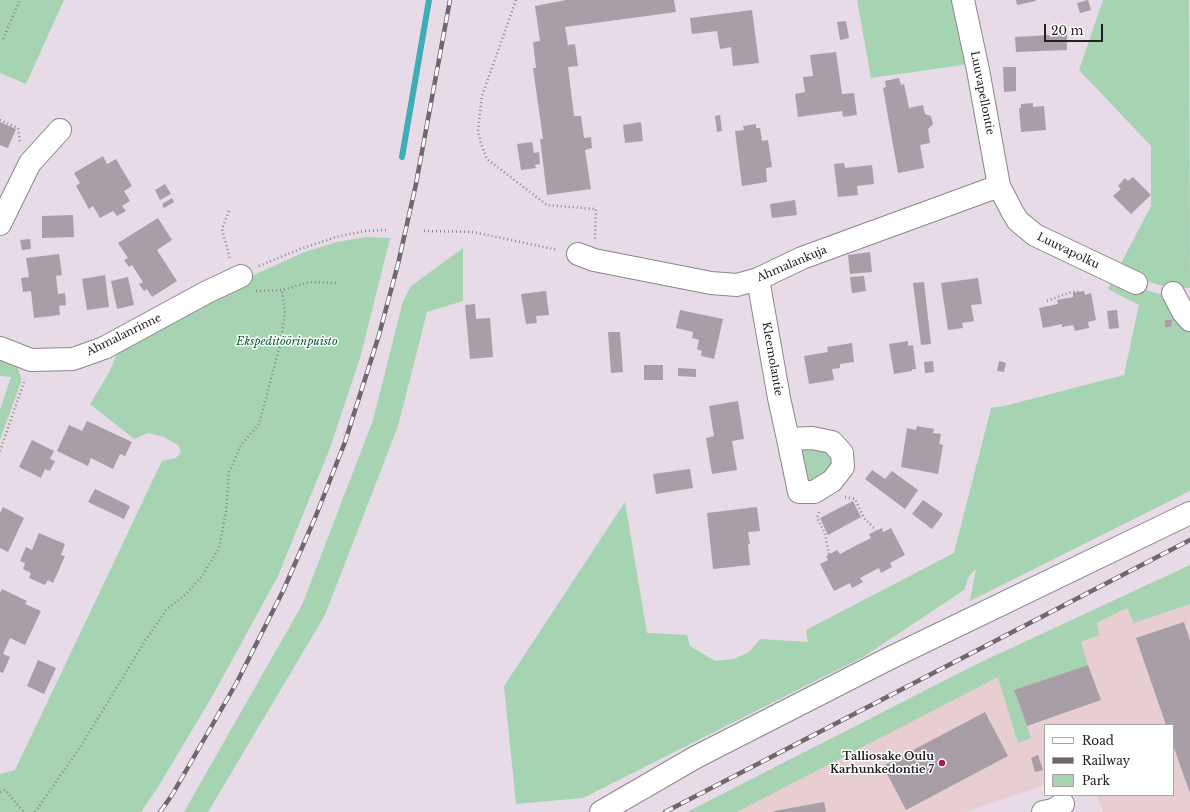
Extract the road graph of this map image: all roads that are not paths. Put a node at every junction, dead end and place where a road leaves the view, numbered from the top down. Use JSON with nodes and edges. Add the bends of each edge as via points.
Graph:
{"nodes":[{"id":1,"x":963,"y":0,"type":"edge"},
{"id":2,"x":60,"y":130,"type":"dead end"},
{"id":3,"x":999,"y":186,"type":"junction"},
{"id":4,"x":0,"y":224,"type":"edge"},
{"id":5,"x":586,"y":257,"type":"road end"},
{"id":6,"x":758,"y":279,"type":"junction"},
{"id":7,"x":242,"y":282,"type":"road end"},
{"id":8,"x":1136,"y":283,"type":"dead end"},
{"id":9,"x":1173,"y":293,"type":"dead end"},
{"id":10,"x":1190,"y":320,"type":"edge"},
{"id":11,"x":0,"y":348,"type":"edge"},
{"id":12,"x":788,"y":439,"type":"dead end"},
{"id":13,"x":1190,"y":513,"type":"edge"},
{"id":14,"x":1062,"y":804,"type":"dead end"},
{"id":15,"x":601,"y":812,"type":"edge"},
{"id":16,"x":1043,"y":812,"type":"edge"}],
"edges":[{"from":1,"to":3,"type":"street","name":"Luuvapellontie"},
{"from":2,"to":4,"type":"street","via":[[30,163]]},
{"from":3,"to":6,"type":"street","name":"Ahmalankuja","via":[[802,258]]},
{"from":3,"to":8,"type":"street","name":"Luuvapolku","via":[[1018,221],[1034,235]]},
{"from":5,"to":6,"type":"street","name":"Ahmalankuja","via":[[711,283],[737,285]]},
{"from":6,"to":12,"type":"street","name":"Kleemolantie"},
{"from":7,"to":11,"type":"street","name":"Ahmalanrinne","via":[[207,292],[104,348],[73,359],[31,360]]},
{"from":9,"to":10,"type":"street"},
{"from":13,"to":15,"type":"street","via":[[867,670],[696,757]]},
{"from":14,"to":16,"type":"street","via":[[1053,810]]}]}
